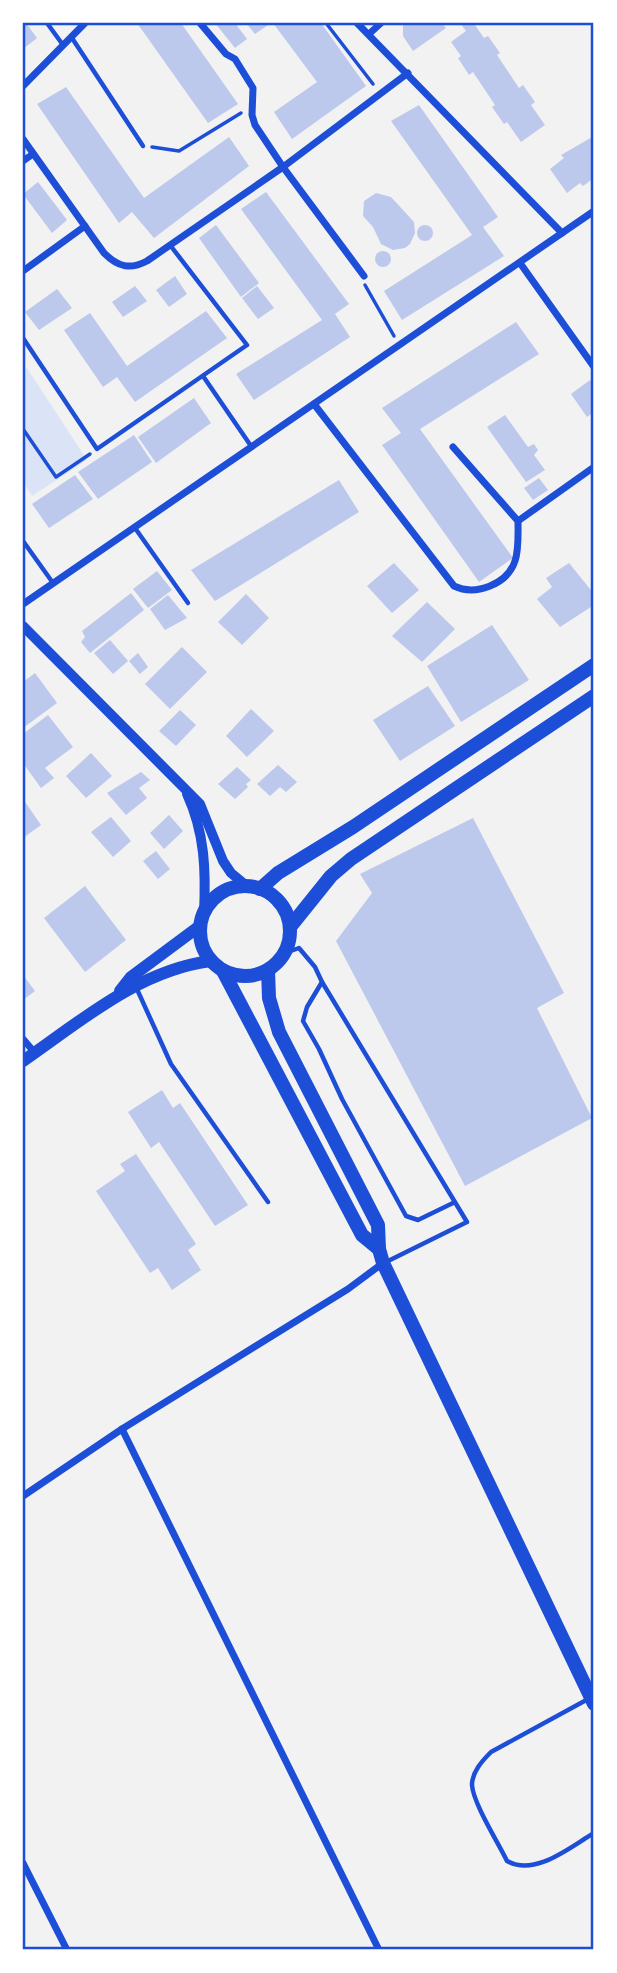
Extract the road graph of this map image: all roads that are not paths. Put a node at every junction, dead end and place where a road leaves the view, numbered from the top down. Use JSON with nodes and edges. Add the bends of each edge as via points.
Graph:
{"nodes":[{"id":1,"x":47,"y":23,"type":"edge"},
{"id":2,"x":85,"y":23,"type":"edge"},
{"id":3,"x":200,"y":23,"type":"edge"},
{"id":4,"x":357,"y":23,"type":"edge"},
{"id":5,"x":381,"y":23,"type":"edge"},
{"id":6,"x":369,"y":34,"type":"junction"},
{"id":7,"x":72,"y":38,"type":"junction"},
{"id":8,"x":64,"y":46,"type":"junction"},
{"id":9,"x":408,"y":73,"type":"junction"},
{"id":10,"x":23,"y":86,"type":"edge"},
{"id":11,"x":23,"y":139,"type":"edge"},
{"id":12,"x":144,"y":146,"type":"road end"},
{"id":13,"x":33,"y":154,"type":"junction"},
{"id":14,"x":23,"y":161,"type":"edge"},
{"id":15,"x":283,"y":167,"type":"junction"},
{"id":16,"x":594,"y":211,"type":"edge"},
{"id":17,"x":85,"y":226,"type":"junction"},
{"id":18,"x":562,"y":233,"type":"junction"},
{"id":19,"x":170,"y":245,"type":"junction"},
{"id":20,"x":520,"y":263,"type":"junction"},
{"id":21,"x":23,"y":271,"type":"edge"},
{"id":22,"x":364,"y":276,"type":"road end"},
{"id":23,"x":23,"y":338,"type":"edge"},
{"id":24,"x":594,"y":367,"type":"edge"},
{"id":25,"x":203,"y":376,"type":"junction"},
{"id":26,"x":314,"y":404,"type":"junction"},
{"id":27,"x":252,"y":446,"type":"junction"},
{"id":28,"x":453,"y":447,"type":"dead end"},
{"id":29,"x":594,"y":467,"type":"edge"},
{"id":30,"x":518,"y":521,"type":"junction"},
{"id":31,"x":135,"y":527,"type":"junction"},
{"id":32,"x":23,"y":541,"type":"edge"},
{"id":33,"x":53,"y":583,"type":"junction"},
{"id":34,"x":188,"y":603,"type":"dead end"},
{"id":35,"x":23,"y":604,"type":"edge"},
{"id":36,"x":23,"y":626,"type":"edge"},
{"id":37,"x":594,"y":665,"type":"edge"},
{"id":38,"x":594,"y":696,"type":"edge"},
{"id":39,"x":184,"y":789,"type":"junction"},
{"id":40,"x":254,"y":888,"type":"junction"},
{"id":41,"x":202,"y":920,"type":"junction"},
{"id":42,"x":290,"y":927,"type":"junction"},
{"id":43,"x":285,"y":953,"type":"junction"},
{"id":44,"x":211,"y":961,"type":"junction"},
{"id":45,"x":268,"y":970,"type":"junction"},
{"id":46,"x":223,"y":971,"type":"junction"},
{"id":47,"x":133,"y":981,"type":"junction"},
{"id":48,"x":322,"y":982,"type":"junction"},
{"id":49,"x":23,"y":1040,"type":"edge"},
{"id":50,"x":35,"y":1053,"type":"junction"},
{"id":51,"x":23,"y":1061,"type":"edge"},
{"id":52,"x":268,"y":1202,"type":"dead end"},
{"id":53,"x":453,"y":1203,"type":"junction"},
{"id":54,"x":381,"y":1256,"type":"junction"},
{"id":55,"x":122,"y":1429,"type":"junction"},
{"id":56,"x":23,"y":1496,"type":"edge"},
{"id":57,"x":593,"y":1701,"type":"edge"},
{"id":58,"x":594,"y":1833,"type":"edge"},
{"id":59,"x":23,"y":1863,"type":"edge"},
{"id":60,"x":67,"y":1950,"type":"edge"},
{"id":61,"x":379,"y":1950,"type":"edge"}],
"edges":[{"from":1,"to":8,"type":"lane"},
{"from":2,"to":7,"type":"street"},
{"from":3,"to":15,"type":"street","via":[[235,59],[253,88],[255,125]]},
{"from":4,"to":6,"type":"street"},
{"from":5,"to":6,"type":"street"},
{"from":6,"to":9,"type":"street"},
{"from":7,"to":8,"type":"street"},
{"from":7,"to":12,"type":"lane"},
{"from":8,"to":10,"type":"street"},
{"from":9,"to":15,"type":"street"},
{"from":9,"to":18,"type":"street"},
{"from":11,"to":13,"type":"street"},
{"from":13,"to":14,"type":"street"},
{"from":13,"to":17,"type":"street"},
{"from":15,"to":19,"type":"street"},
{"from":15,"to":22,"type":"street"},
{"from":16,"to":18,"type":"street"},
{"from":17,"to":19,"type":"street","via":[[112,261],[130,267]]},
{"from":17,"to":21,"type":"street"},
{"from":18,"to":20,"type":"street"},
{"from":19,"to":25,"type":"lane","via":[[247,345]]},
{"from":20,"to":24,"type":"street"},
{"from":20,"to":26,"type":"street"},
{"from":23,"to":25,"type":"lane","via":[[97,449]]},
{"from":25,"to":27,"type":"lane"},
{"from":26,"to":27,"type":"street"},
{"from":26,"to":30,"type":"street","via":[[454,586],[486,588],[511,571],[517,558]]},
{"from":27,"to":31,"type":"street"},
{"from":28,"to":30,"type":"street"},
{"from":29,"to":30,"type":"street"},
{"from":31,"to":33,"type":"street"},
{"from":31,"to":34,"type":"lane"},
{"from":32,"to":33,"type":"lane"},
{"from":33,"to":35,"type":"street"},
{"from":36,"to":39,"type":"street"},
{"from":37,"to":40,"type":"main road"},
{"from":38,"to":42,"type":"main road","via":[[360,853],[331,876]]},
{"from":39,"to":40,"type":"street","via":[[200,804],[231,873]]},
{"from":39,"to":41,"type":"street","via":[[204,844]]},
{"from":40,"to":41,"type":"main road","via":[[222,893],[211,901]]},
{"from":40,"to":42,"type":"main road","via":[[281,903]]},
{"from":41,"to":44,"type":"main road","via":[[201,938]]},
{"from":41,"to":47,"type":"main road"},
{"from":42,"to":43,"type":"main road"},
{"from":43,"to":45,"type":"main road"},
{"from":43,"to":48,"type":"lane","via":[[299,948]]},
{"from":44,"to":46,"type":"main road"},
{"from":44,"to":47,"type":"main road"},
{"from":45,"to":46,"type":"main road","via":[[238,976]]},
{"from":45,"to":54,"type":"main road","via":[[269,998],[279,1032],[378,1225]]},
{"from":46,"to":54,"type":"main road","via":[[362,1235]]},
{"from":47,"to":50,"type":"main road"},
{"from":47,"to":52,"type":"lane","via":[[171,1064]]},
{"from":48,"to":53,"type":"lane"},
{"from":48,"to":53,"type":"lane","via":[[303,1021],[407,1216],[418,1220]]},
{"from":49,"to":50,"type":"street"},
{"from":50,"to":51,"type":"main road"},
{"from":53,"to":54,"type":"lane","via":[[467,1223]]},
{"from":54,"to":55,"type":"street","via":[[348,1289]]},
{"from":54,"to":57,"type":"main road"},
{"from":55,"to":56,"type":"street"},
{"from":55,"to":61,"type":"street"},
{"from":57,"to":58,"type":"lane","via":[[491,1752],[479,1764],[472,1782],[507,1861],[516,1866],[536,1865]]},
{"from":59,"to":60,"type":"street"}]}
